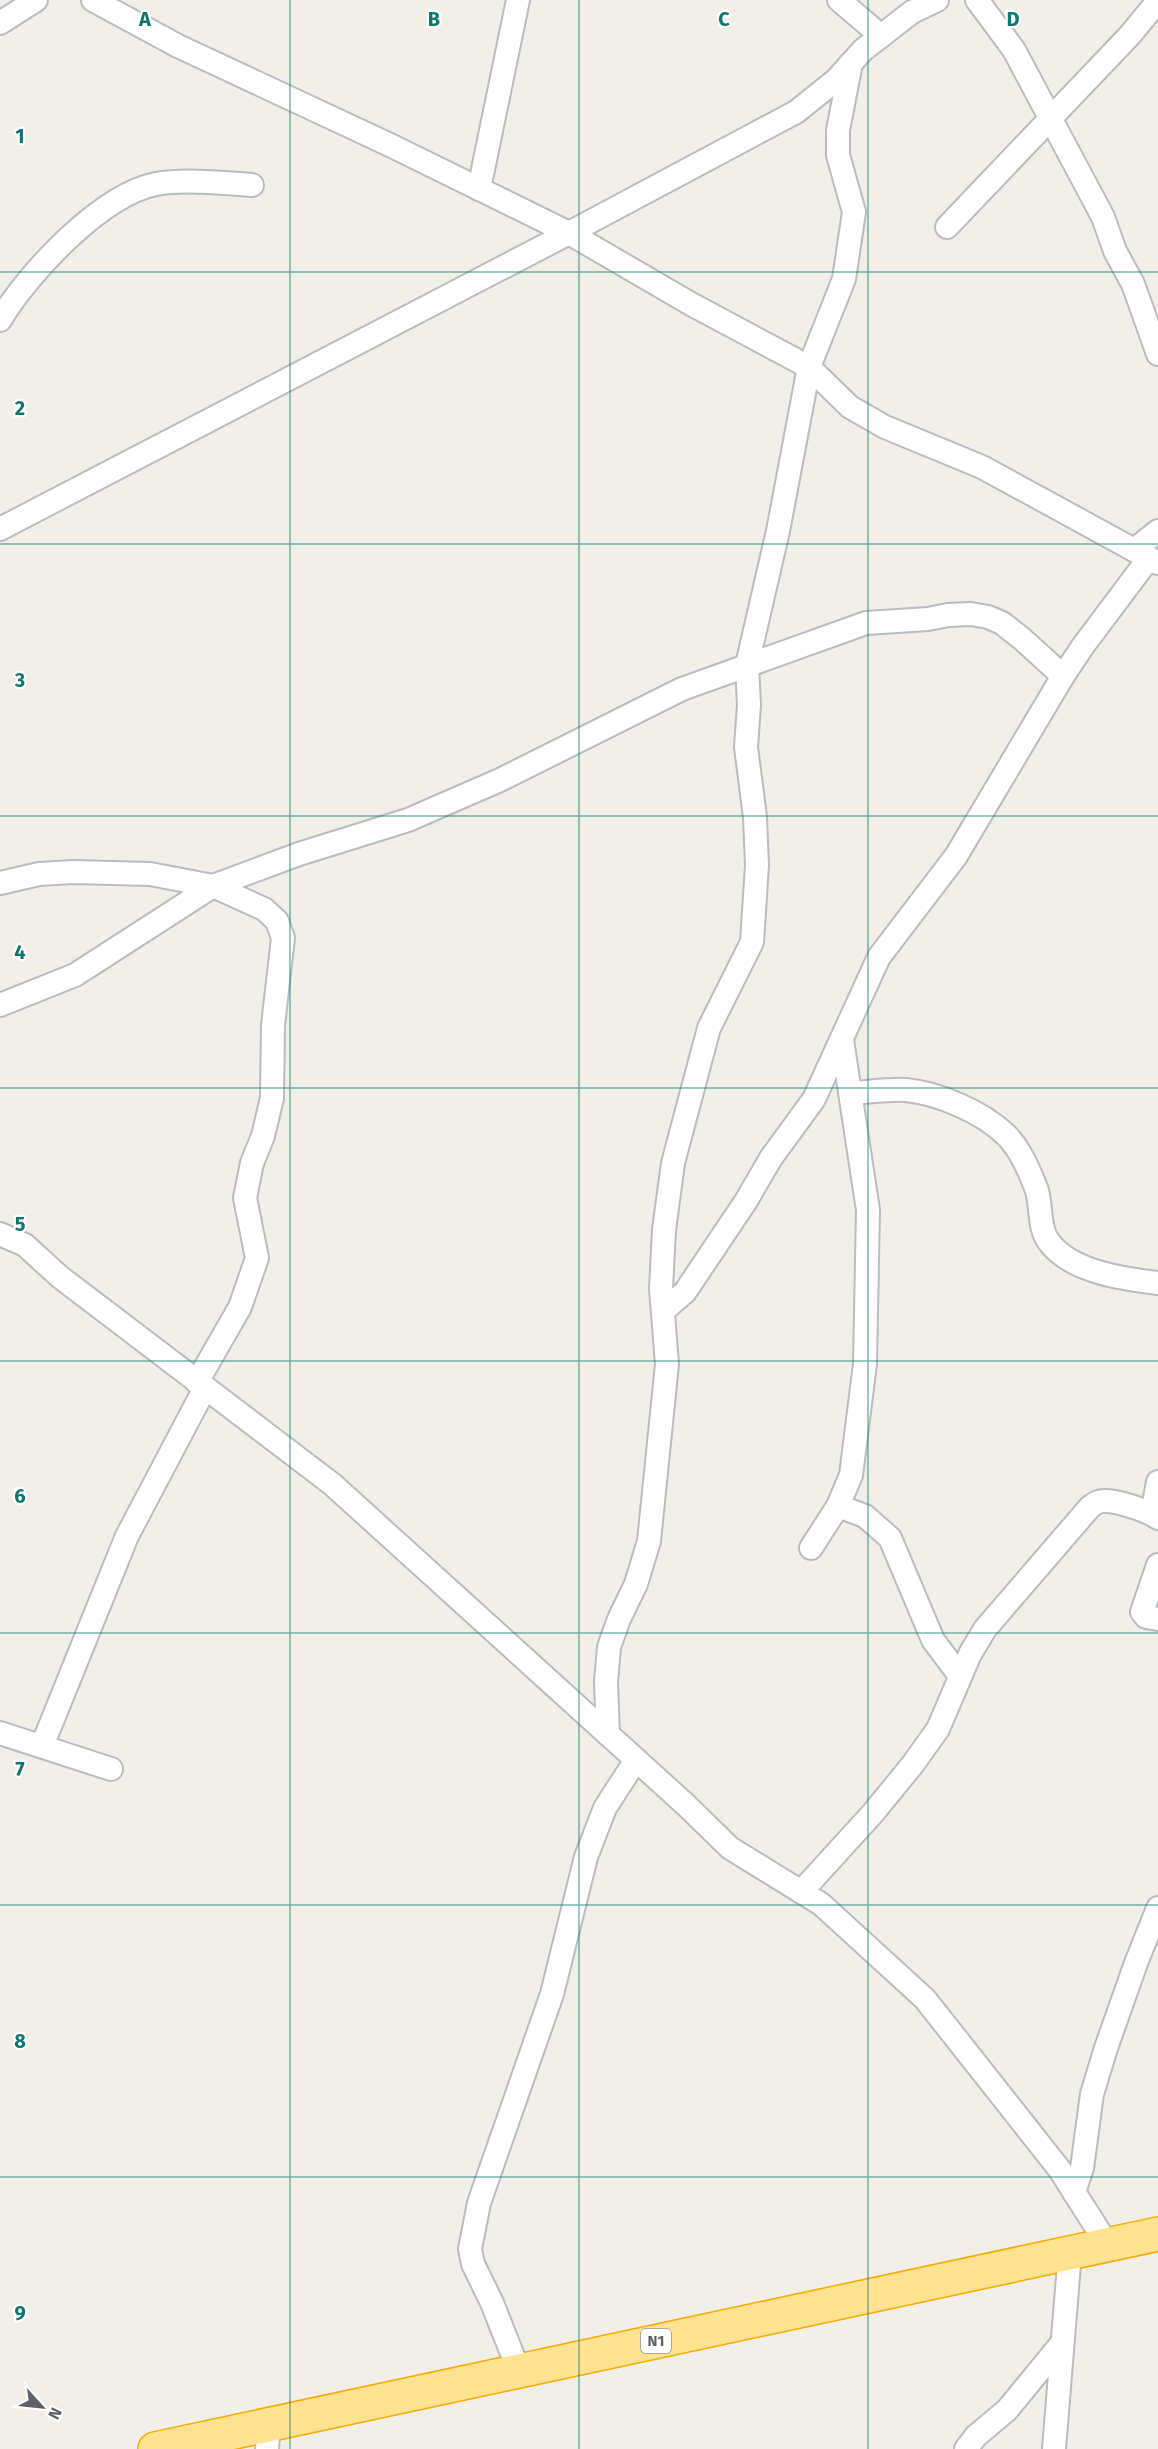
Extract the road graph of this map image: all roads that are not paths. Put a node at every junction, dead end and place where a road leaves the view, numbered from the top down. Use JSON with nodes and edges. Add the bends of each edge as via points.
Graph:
{"nodes":[{"id":1,"x":36,"y":0,"type":"edge"},
{"id":2,"x":93,"y":0,"type":"edge"},
{"id":3,"x":518,"y":0,"type":"edge"},
{"id":4,"x":839,"y":0,"type":"edge"},
{"id":5,"x":937,"y":0,"type":"edge"},
{"id":6,"x":977,"y":0,"type":"edge"},
{"id":7,"x":1158,"y":1,"type":"edge"},
{"id":8,"x":0,"y":23,"type":"edge"},
{"id":9,"x":881,"y":36,"type":"junction"},
{"id":10,"x":851,"y":63,"type":"junction"},
{"id":11,"x":1049,"y":118,"type":"junction"},
{"id":12,"x":252,"y":185,"type":"dead end"},
{"id":13,"x":479,"y":189,"type":"junction"},
{"id":14,"x":947,"y":227,"type":"dead end"},
{"id":15,"x":569,"y":233,"type":"junction"},
{"id":16,"x":0,"y":320,"type":"edge"},
{"id":17,"x":1158,"y":354,"type":"edge"},
{"id":18,"x":809,"y":367,"type":"junction"},
{"id":19,"x":0,"y":530,"type":"edge"},
{"id":20,"x":1158,"y":531,"type":"edge"},
{"id":21,"x":1147,"y":557,"type":"edge"},
{"id":22,"x":747,"y":665,"type":"junction"},
{"id":23,"x":1063,"y":676,"type":"junction"},
{"id":24,"x":0,"y":883,"type":"edge"},
{"id":25,"x":213,"y":886,"type":"junction"},
{"id":26,"x":0,"y":1005,"type":"edge"},
{"id":27,"x":842,"y":1040,"type":"junction"},
{"id":28,"x":852,"y":1092,"type":"junction"},
{"id":29,"x":0,"y":1234,"type":"edge"},
{"id":30,"x":1158,"y":1283,"type":"edge"},
{"id":31,"x":663,"y":1311,"type":"junction"},
{"id":32,"x":201,"y":1385,"type":"junction"},
{"id":33,"x":1158,"y":1482,"type":"edge"},
{"id":34,"x":838,"y":1506,"type":"junction"},
{"id":35,"x":1155,"y":1516,"type":"edge"},
{"id":36,"x":811,"y":1548,"type":"dead end"},
{"id":37,"x":1158,"y":1565,"type":"edge"},
{"id":38,"x":1158,"y":1619,"type":"edge"},
{"id":39,"x":960,"y":1676,"type":"junction"},
{"id":40,"x":0,"y":1733,"type":"edge"},
{"id":41,"x":608,"y":1734,"type":"junction"},
{"id":42,"x":42,"y":1746,"type":"junction"},
{"id":43,"x":636,"y":1760,"type":"junction"},
{"id":44,"x":111,"y":1769,"type":"dead end"},
{"id":45,"x":801,"y":1892,"type":"junction"},
{"id":46,"x":1158,"y":1908,"type":"edge"},
{"id":47,"x":1074,"y":2192,"type":"junction"},
{"id":48,"x":1158,"y":2234,"type":"edge"},
{"id":49,"x":1107,"y":2244,"type":"junction"},
{"id":50,"x":1070,"y":2252,"type":"junction"},
{"id":51,"x":1062,"y":2343,"type":"junction"},
{"id":52,"x":519,"y":2371,"type":"junction"},
{"id":53,"x":268,"y":2437,"type":"edge"},
{"id":54,"x":154,"y":2449,"type":"edge"},
{"id":55,"x":966,"y":2449,"type":"edge"},
{"id":56,"x":1054,"y":2449,"type":"edge"}],
"edges":[{"from":1,"to":8,"type":"street"},
{"from":2,"to":13,"type":"street","via":[[178,46]]},
{"from":3,"to":13,"type":"street"},
{"from":4,"to":9,"type":"street"},
{"from":5,"to":9,"type":"street","via":[[912,12]]},
{"from":6,"to":11,"type":"street","via":[[1014,50]]},
{"from":7,"to":11,"type":"street"},
{"from":9,"to":10,"type":"street"},
{"from":10,"to":15,"type":"street","via":[[796,112]]},
{"from":10,"to":18,"type":"street","via":[[838,130],[838,155],[854,212],[844,279]]},
{"from":11,"to":14,"type":"street"},
{"from":11,"to":17,"type":"street","via":[[1103,217]]},
{"from":12,"to":16,"type":"street","via":[[157,184],[137,190],[88,220],[48,259]]},
{"from":13,"to":15,"type":"street"},
{"from":15,"to":18,"type":"street"},
{"from":15,"to":19,"type":"street"},
{"from":18,"to":21,"type":"street","via":[[850,407],[885,427],[982,466]]},
{"from":18,"to":22,"type":"street","via":[[778,531]]},
{"from":20,"to":21,"type":"street"},
{"from":21,"to":23,"type":"street"},
{"from":22,"to":23,"type":"street","via":[[866,623],[971,614],[1002,622]]},
{"from":22,"to":25,"type":"street","via":[[682,689],[500,780],[408,820]]},
{"from":22,"to":31,"type":"street","via":[[746,747],[757,865],[752,942],[708,1028],[673,1163],[664,1230]]},
{"from":23,"to":27,"type":"street","via":[[956,856],[879,957]]},
{"from":24,"to":25,"type":"street","via":[[39,874],[73,872],[150,874]]},
{"from":25,"to":26,"type":"street","via":[[75,975]]},
{"from":25,"to":32,"type":"street","via":[[264,909],[277,921],[283,938],[273,1025],[272,1098],[245,1198],[257,1258],[240,1308]]},
{"from":27,"to":28,"type":"street"},
{"from":27,"to":31,"type":"street","via":[[814,1099],[685,1292]]},
{"from":28,"to":30,"type":"street","via":[[906,1090],[936,1096],[975,1113],[1005,1134],[1018,1150],[1036,1187],[1049,1242],[1089,1269],[1113,1277]]},
{"from":28,"to":34,"type":"street","via":[[868,1210],[866,1342],[851,1474]]},
{"from":29,"to":32,"type":"street","via":[[24,1245]]},
{"from":31,"to":41,"type":"street","via":[[667,1364],[649,1541],[636,1584],[609,1647]]},
{"from":32,"to":41,"type":"street","via":[[332,1484]]},
{"from":32,"to":42,"type":"street","via":[[127,1536]]},
{"from":33,"to":35,"type":"street"},
{"from":34,"to":36,"type":"street"},
{"from":34,"to":39,"type":"street","via":[[865,1516],[890,1538],[933,1640]]},
{"from":35,"to":39,"type":"street","via":[[1110,1502],[1099,1501],[1090,1507],[985,1629]]},
{"from":37,"to":38,"type":"street","via":[[1143,1612],[1146,1617]]},
{"from":39,"to":45,"type":"street","via":[[938,1729],[913,1764]]},
{"from":40,"to":42,"type":"street"},
{"from":41,"to":43,"type":"street"},
{"from":42,"to":44,"type":"street"},
{"from":43,"to":45,"type":"street","via":[[730,1848]]},
{"from":43,"to":52,"type":"street","via":[[605,1808],[586,1857],[552,1994],[479,2203],[470,2249]]},
{"from":45,"to":47,"type":"street","via":[[821,1904],[925,1999]]},
{"from":46,"to":47,"type":"street","via":[[1098,2076]]},
{"from":47,"to":49,"type":"street"},
{"from":48,"to":49,"type":"highway","number":"N1"},
{"from":49,"to":50,"type":"highway","number":"N1"},
{"from":50,"to":51,"type":"street"},
{"from":50,"to":52,"type":"highway","number":"N1"},
{"from":51,"to":55,"type":"street","via":[[1007,2410]]},
{"from":51,"to":56,"type":"street"},
{"from":52,"to":53,"type":"highway","number":"N1"},
{"from":53,"to":54,"type":"highway","number":"N1"}]}
